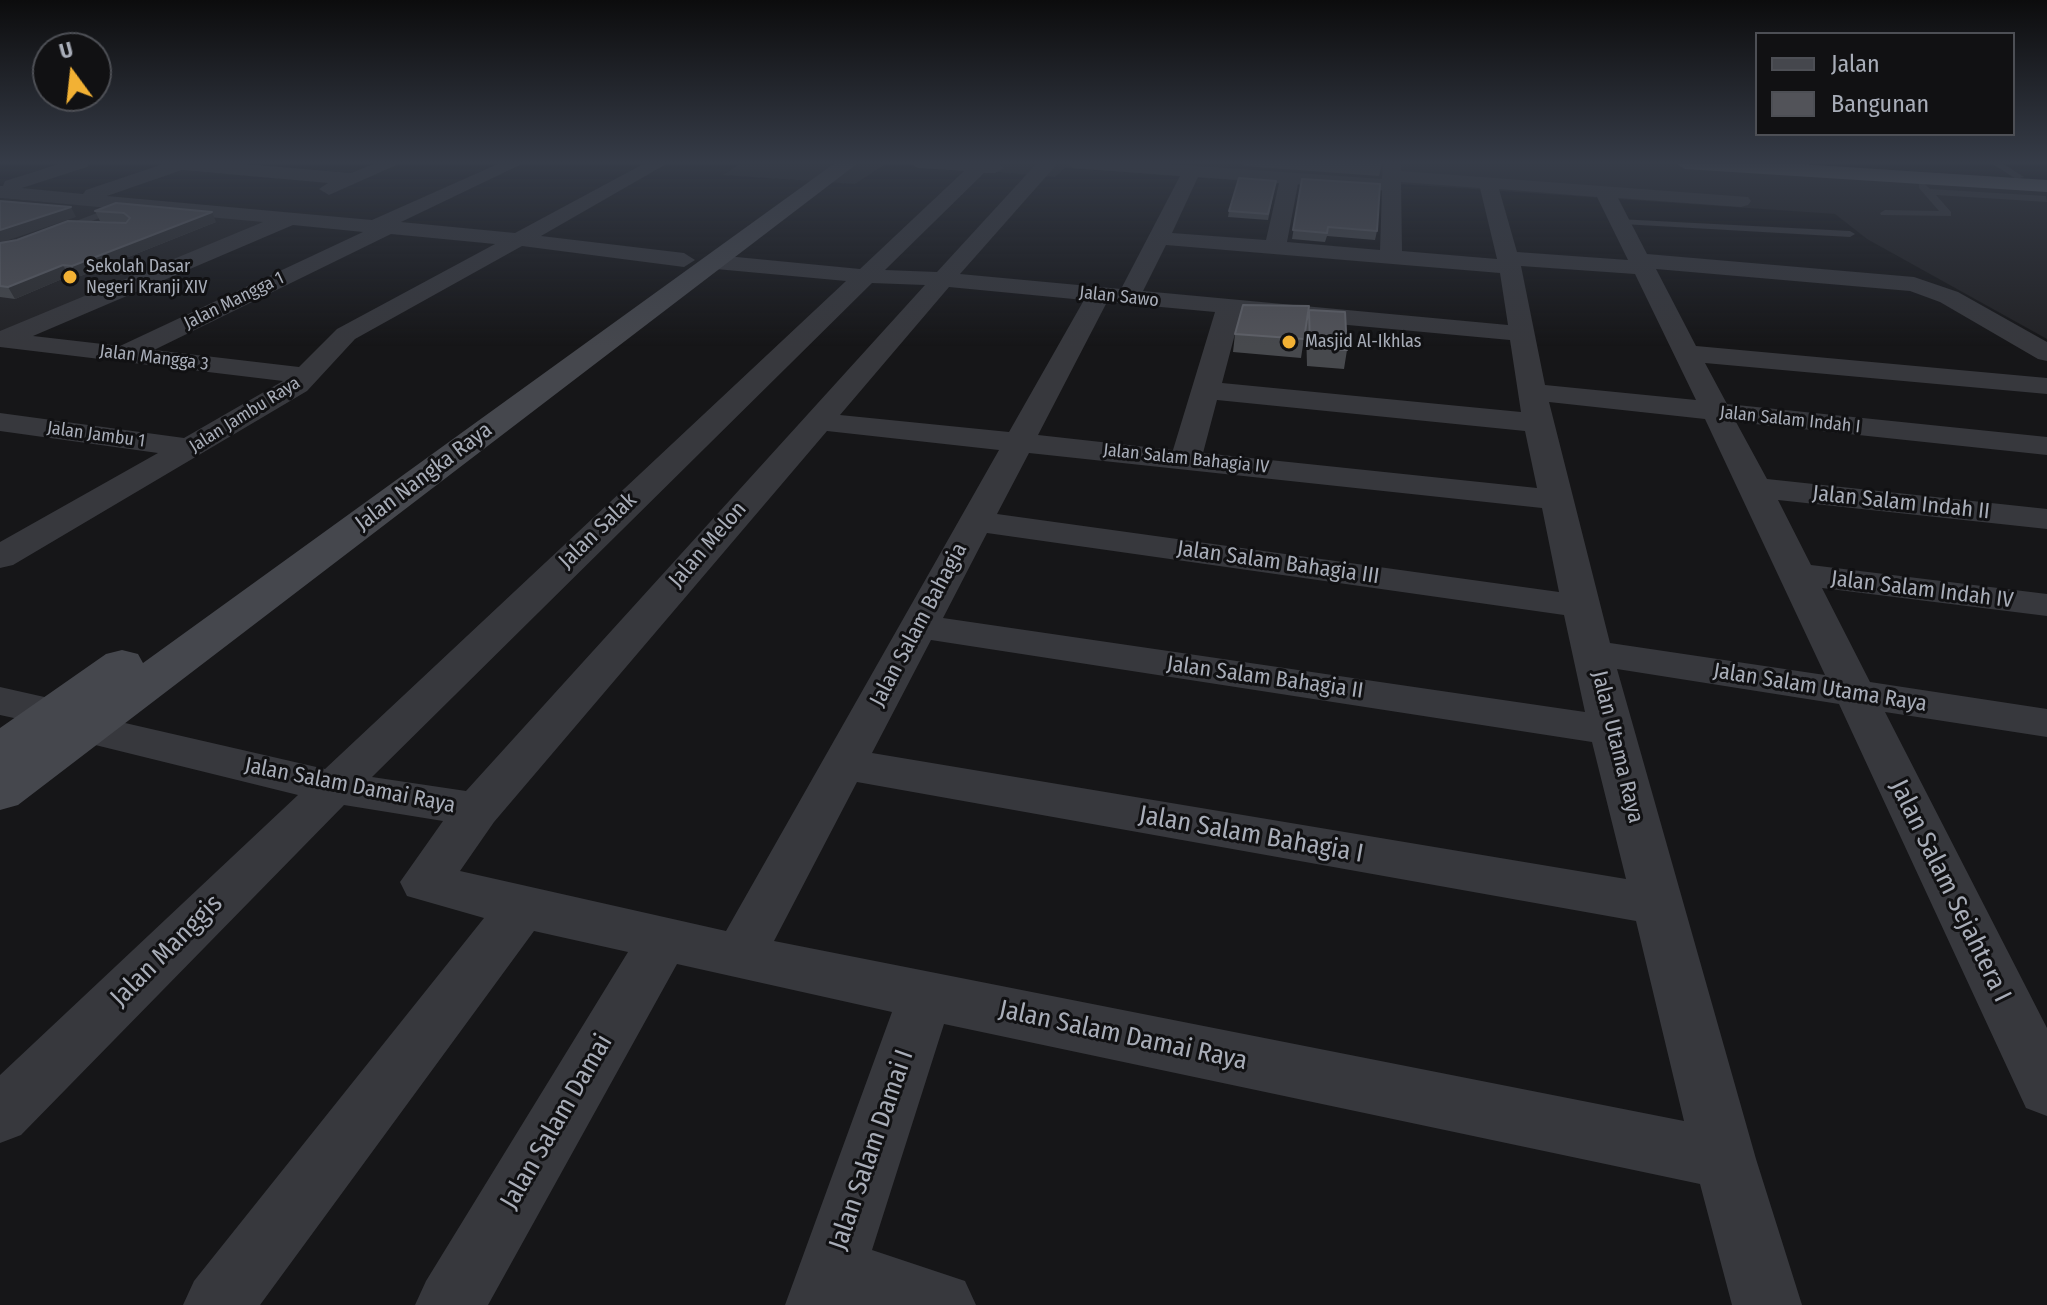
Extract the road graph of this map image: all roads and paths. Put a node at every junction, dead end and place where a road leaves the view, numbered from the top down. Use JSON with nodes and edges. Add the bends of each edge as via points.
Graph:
{"nodes":[{"id":1,"x":73,"y":224,"type":"edge"},
{"id":2,"x":259,"y":224,"type":"edge"},
{"id":3,"x":371,"y":224,"type":"edge"},
{"id":4,"x":388,"y":224,"type":"edge"},
{"id":5,"x":551,"y":224,"type":"edge"},
{"id":6,"x":751,"y":224,"type":"edge"},
{"id":7,"x":918,"y":224,"type":"edge"},
{"id":8,"x":992,"y":224,"type":"edge"},
{"id":9,"x":1165,"y":224,"type":"edge"},
{"id":10,"x":1280,"y":224,"type":"edge"},
{"id":11,"x":1391,"y":224,"type":"edge"},
{"id":12,"x":1499,"y":224,"type":"edge"},
{"id":13,"x":1623,"y":224,"type":"edge"},
{"id":14,"x":1673,"y":224,"type":"edge"},
{"id":15,"x":67,"y":226,"type":"junction"},
{"id":16,"x":382,"y":227,"type":"junction"},
{"id":17,"x":97,"y":228,"type":"edge"},
{"id":18,"x":1850,"y":234,"type":"dead end"},
{"id":19,"x":42,"y":236,"type":"edge"},
{"id":20,"x":1158,"y":238,"type":"junction"},
{"id":21,"x":523,"y":240,"type":"junction"},
{"id":22,"x":1275,"y":248,"type":"junction"},
{"id":23,"x":1391,"y":257,"type":"junction"},
{"id":24,"x":700,"y":261,"type":"junction"},
{"id":25,"x":1509,"y":262,"type":"junction"},
{"id":26,"x":1643,"y":264,"type":"junction"},
{"id":27,"x":862,"y":276,"type":"junction"},
{"id":28,"x":941,"y":279,"type":"junction"},
{"id":29,"x":1114,"y":296,"type":"junction"},
{"id":30,"x":1229,"y":308,"type":"junction"},
{"id":31,"x":1523,"y":334,"type":"junction"},
{"id":32,"x":5,"y":342,"type":"edge"},
{"id":33,"x":1688,"y":353,"type":"junction"},
{"id":34,"x":2047,"y":353,"type":"edge"},
{"id":35,"x":124,"y":354,"type":"junction"},
{"id":36,"x":308,"y":376,"type":"junction"},
{"id":37,"x":527,"y":384,"type":"junction"},
{"id":38,"x":2047,"y":386,"type":"edge"},
{"id":39,"x":1206,"y":390,"type":"junction"},
{"id":40,"x":1536,"y":408,"type":"junction"},
{"id":41,"x":1718,"y":413,"type":"junction"},
{"id":42,"x":816,"y":421,"type":"junction"},
{"id":43,"x":0,"y":422,"type":"edge"},
{"id":44,"x":432,"y":437,"type":"junction"},
{"id":45,"x":1019,"y":441,"type":"junction"},
{"id":46,"x":470,"y":443,"type":"junction"},
{"id":47,"x":2047,"y":446,"type":"edge"},
{"id":48,"x":192,"y":448,"type":"junction"},
{"id":49,"x":1186,"y":459,"type":"junction"},
{"id":50,"x":1755,"y":488,"type":"junction"},
{"id":51,"x":1556,"y":500,"type":"junction"},
{"id":52,"x":2047,"y":519,"type":"edge"},
{"id":53,"x":976,"y":521,"type":"junction"},
{"id":54,"x":0,"y":525,"type":"edge"},
{"id":55,"x":44,"y":532,"type":"junction"},
{"id":56,"x":0,"y":557,"type":"edge"},
{"id":57,"x":1796,"y":574,"type":"junction"},
{"id":58,"x":2047,"y":605,"type":"edge"},
{"id":59,"x":1581,"y":606,"type":"junction"},
{"id":60,"x":918,"y":626,"type":"junction"},
{"id":61,"x":1594,"y":653,"type":"junction"},
{"id":62,"x":1854,"y":693,"type":"junction"},
{"id":63,"x":0,"y":701,"type":"edge"},
{"id":64,"x":71,"y":721,"type":"junction"},
{"id":65,"x":2047,"y":723,"type":"edge"},
{"id":66,"x":1611,"y":730,"type":"junction"},
{"id":67,"x":0,"y":752,"type":"edge"},
{"id":68,"x":844,"y":764,"type":"junction"},
{"id":69,"x":334,"y":787,"type":"junction"},
{"id":70,"x":0,"y":792,"type":"edge"},
{"id":71,"x":477,"y":810,"type":"junction"},
{"id":72,"x":1658,"y":905,"type":"junction"},
{"id":73,"x":522,"y":908,"type":"junction"},
{"id":74,"x":664,"y":939,"type":"junction"},
{"id":75,"x":740,"y":955,"type":"junction"},
{"id":76,"x":925,"y":996,"type":"junction"},
{"id":77,"x":2047,"y":1089,"type":"edge"},
{"id":78,"x":0,"y":1115,"type":"edge"},
{"id":79,"x":1725,"y":1159,"type":"junction"},
{"id":80,"x":825,"y":1288,"type":"edge"},
{"id":81,"x":218,"y":1305,"type":"edge"},
{"id":82,"x":450,"y":1305,"type":"edge"},
{"id":83,"x":941,"y":1305,"type":"edge"},
{"id":84,"x":1767,"y":1305,"type":"edge"}],
"edges":[{"from":1,"to":15,"type":"lane"},
{"from":2,"to":32,"type":"street"},
{"from":3,"to":16,"type":"street","name":"Jalan Sawo"},
{"from":4,"to":16,"type":"street","name":"Jalan Mangga 1"},
{"from":5,"to":21,"type":"street","name":"Jalan Jambu Raya"},
{"from":6,"to":24,"type":"street","name":"Jalan Nangka Raya"},
{"from":7,"to":27,"type":"street","name":"Jalan Salak"},
{"from":8,"to":28,"type":"street","name":"Jalan Melon"},
{"from":9,"to":20,"type":"street","name":"Jalan Salam Bahagia"},
{"from":10,"to":22,"type":"street"},
{"from":11,"to":23,"type":"street"},
{"from":12,"to":25,"type":"street","name":"Jalan Utama Raya"},
{"from":13,"to":26,"type":"street"},
{"from":14,"to":18,"type":"lane"},
{"from":15,"to":17,"type":"lane"},
{"from":15,"to":19,"type":"lane"},
{"from":16,"to":21,"type":"street","name":"Jalan Sawo"},
{"from":16,"to":35,"type":"street","name":"Jalan Mangga 1"},
{"from":20,"to":22,"type":"street"},
{"from":20,"to":29,"type":"street","name":"Jalan Salam Bahagia"},
{"from":21,"to":24,"type":"street","name":"Jalan Sawo"},
{"from":21,"to":36,"type":"street","name":"Jalan Jambu Raya","via":[[346,334]]},
{"from":22,"to":23,"type":"street"},
{"from":23,"to":25,"type":"street"},
{"from":24,"to":27,"type":"street","name":"Jalan Sawo"},
{"from":24,"to":37,"type":"street","name":"Jalan Nangka Raya"},
{"from":25,"to":26,"type":"street"},
{"from":25,"to":31,"type":"street","name":"Jalan Utama Raya"},
{"from":26,"to":33,"type":"street"},
{"from":26,"to":34,"type":"street","via":[[1914,284],[1973,309]]},
{"from":27,"to":28,"type":"street","name":"Jalan Sawo"},
{"from":27,"to":69,"type":"street","name":"Jalan Salak"},
{"from":28,"to":29,"type":"street","name":"Jalan Sawo"},
{"from":28,"to":42,"type":"street","name":"Jalan Melon"},
{"from":29,"to":30,"type":"street","name":"Jalan Sawo"},
{"from":29,"to":45,"type":"street","name":"Jalan Salam Bahagia"},
{"from":30,"to":31,"type":"street","name":"Jalan Sawo"},
{"from":30,"to":39,"type":"street"},
{"from":31,"to":40,"type":"street","name":"Jalan Utama Raya"},
{"from":32,"to":35,"type":"street","name":"Jalan Mangga 3"},
{"from":33,"to":38,"type":"street"},
{"from":33,"to":41,"type":"street"},
{"from":35,"to":36,"type":"street","name":"Jalan Mangga 3"},
{"from":36,"to":48,"type":"street","name":"Jalan Jambu Raya"},
{"from":37,"to":44,"type":"street","name":"Jalan Nangka Raya"},
{"from":37,"to":46,"type":"street","name":"Jalan Nangka Raya"},
{"from":39,"to":40,"type":"street","name":"Jalan Salam Indah I"},
{"from":39,"to":49,"type":"street"},
{"from":40,"to":41,"type":"street","name":"Jalan Salam Indah I"},
{"from":40,"to":51,"type":"street","name":"Jalan Utama Raya"},
{"from":41,"to":47,"type":"street","name":"Jalan Salam Indah I"},
{"from":41,"to":50,"type":"street"},
{"from":42,"to":45,"type":"street","name":"Jalan Salam Bahagia IV"},
{"from":42,"to":71,"type":"street","name":"Jalan Melon"},
{"from":43,"to":48,"type":"street","name":"Jalan Jambu 1"},
{"from":44,"to":46,"type":"street"},
{"from":44,"to":64,"type":"street","name":"Jalan Nangka Raya"},
{"from":45,"to":49,"type":"street","name":"Jalan Salam Bahagia IV"},
{"from":45,"to":53,"type":"street","name":"Jalan Salam Bahagia"},
{"from":46,"to":64,"type":"street","name":"Jalan Nangka Raya"},
{"from":48,"to":55,"type":"street","name":"Jalan Jambu Raya"},
{"from":49,"to":51,"type":"street","name":"Jalan Salam Bahagia IV"},
{"from":50,"to":52,"type":"street","name":"Jalan Salam Indah II"},
{"from":50,"to":57,"type":"street"},
{"from":51,"to":59,"type":"street","name":"Jalan Utama Raya"},
{"from":53,"to":59,"type":"street","name":"Jalan Salam Bahagia III"},
{"from":53,"to":60,"type":"street","name":"Jalan Salam Bahagia"},
{"from":54,"to":55,"type":"street"},
{"from":55,"to":56,"type":"street","name":"Jalan Jambu Raya"},
{"from":57,"to":58,"type":"street","name":"Jalan Salam Indah IV"},
{"from":57,"to":62,"type":"street"},
{"from":59,"to":61,"type":"street","name":"Jalan Utama Raya"},
{"from":60,"to":66,"type":"street","name":"Jalan Salam Bahagia II"},
{"from":60,"to":68,"type":"street","name":"Jalan Salam Bahagia"},
{"from":61,"to":62,"type":"street","name":"Jalan Salam Utama Raya"},
{"from":61,"to":66,"type":"street","name":"Jalan Utama Raya"},
{"from":62,"to":65,"type":"street","name":"Jalan Salam Utama Raya"},
{"from":62,"to":77,"type":"street","name":"Jalan Salam Sejahtera I"},
{"from":63,"to":64,"type":"street","name":"Jalan Salam Damai Raya"},
{"from":64,"to":67,"type":"street","name":"Jalan Nangka Raya"},
{"from":64,"to":69,"type":"street","name":"Jalan Salam Damai Raya"},
{"from":64,"to":70,"type":"street","name":"Jalan Nangka Raya"},
{"from":66,"to":72,"type":"street","name":"Jalan Utama Raya"},
{"from":68,"to":72,"type":"street","name":"Jalan Salam Bahagia I"},
{"from":68,"to":75,"type":"street","name":"Jalan Salam Bahagia"},
{"from":69,"to":71,"type":"street","name":"Jalan Salam Damai Raya"},
{"from":69,"to":78,"type":"street","name":"Jalan Manggis"},
{"from":71,"to":73,"type":"street","name":"Jalan Salam Damai Raya","via":[[425,882]]},
{"from":72,"to":79,"type":"street","name":"Jalan Utama Raya"},
{"from":73,"to":74,"type":"street","name":"Jalan Salam Damai Raya"},
{"from":73,"to":81,"type":"street"},
{"from":74,"to":75,"type":"street","name":"Jalan Salam Damai Raya"},
{"from":74,"to":82,"type":"street","name":"Jalan Salam Damai"},
{"from":75,"to":76,"type":"street","name":"Jalan Salam Damai Raya"},
{"from":76,"to":79,"type":"street","name":"Jalan Salam Damai Raya"},
{"from":76,"to":80,"type":"street","name":"Jalan Salam Damai I"},
{"from":79,"to":84,"type":"street","name":"Jalan Utama Raya"},
{"from":80,"to":83,"type":"street"}]}
